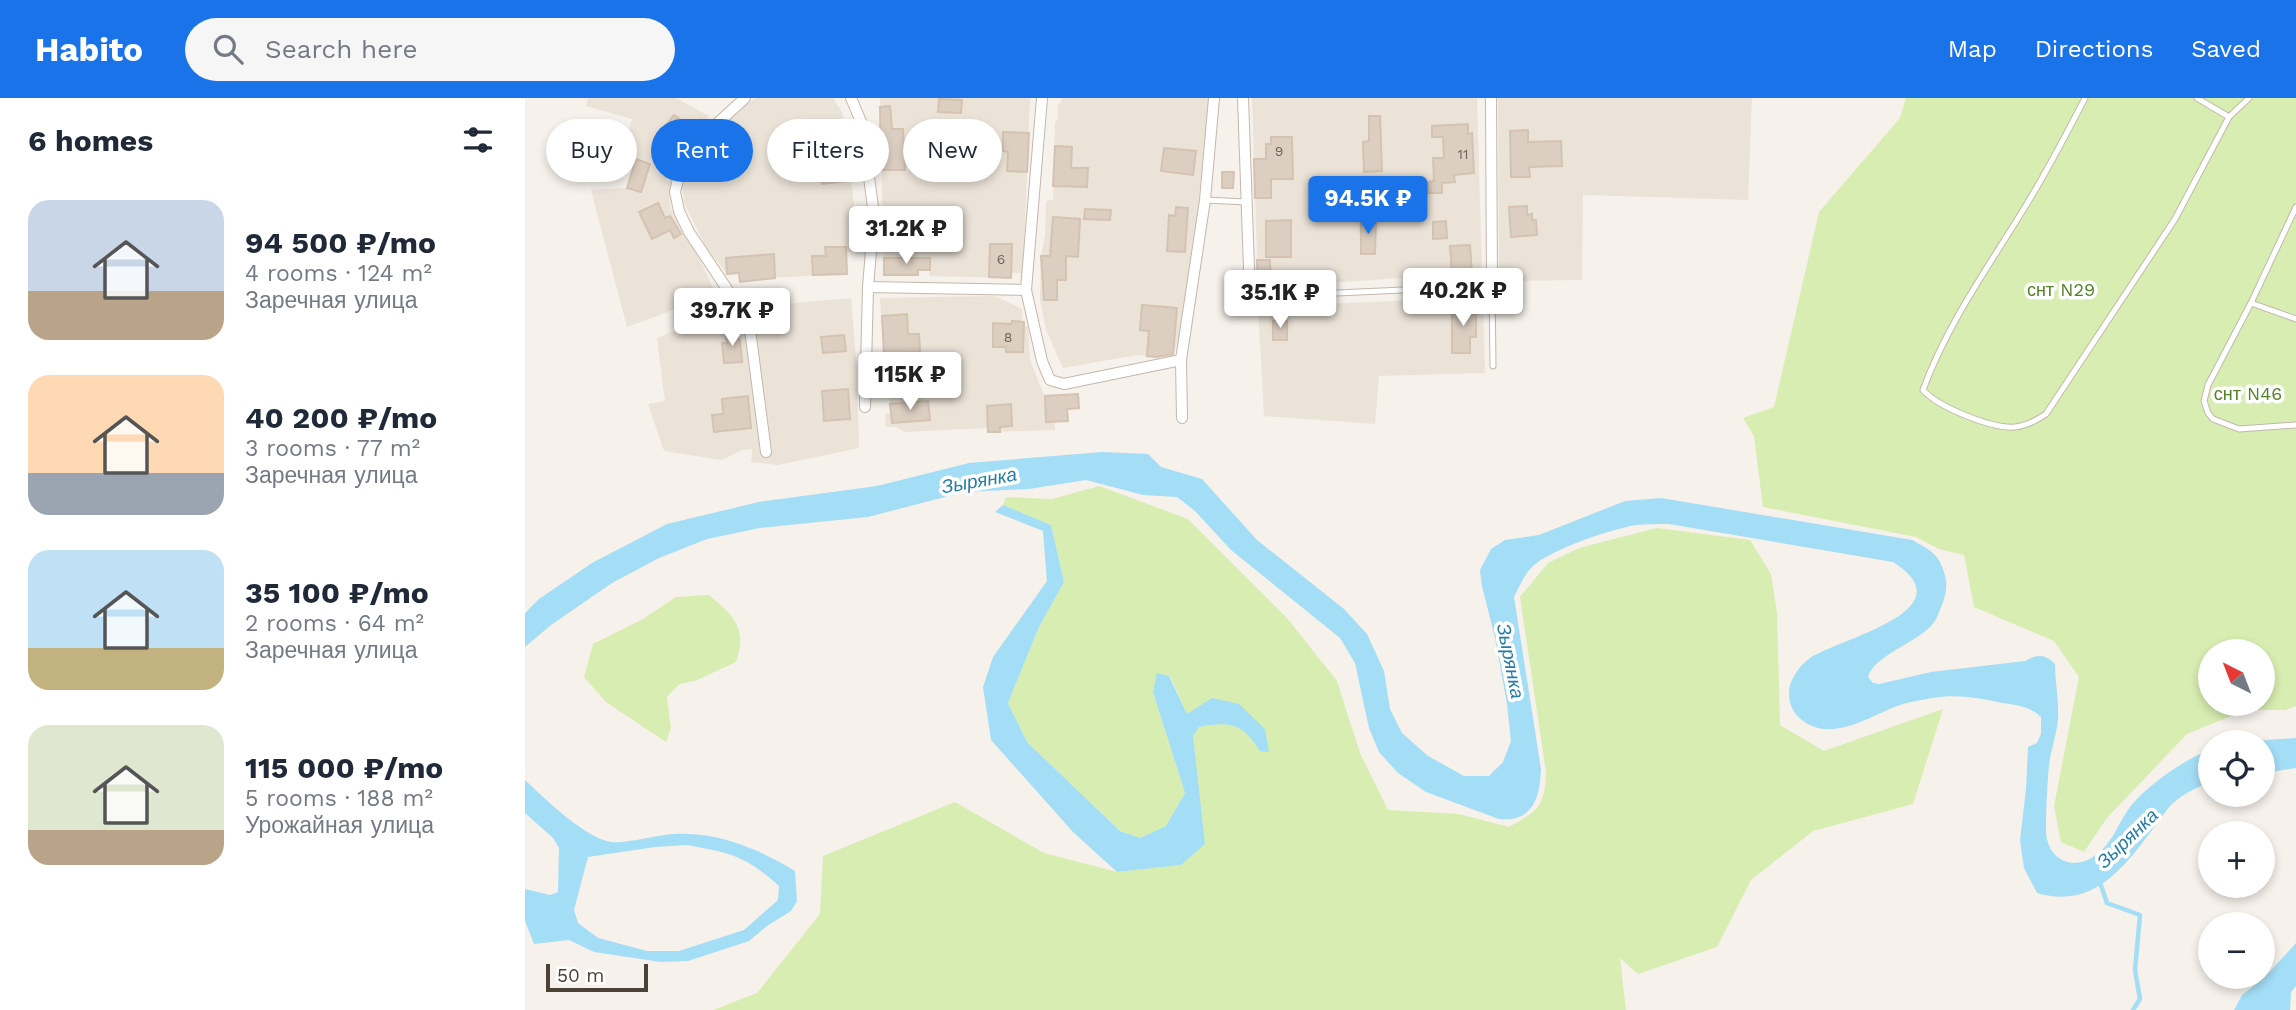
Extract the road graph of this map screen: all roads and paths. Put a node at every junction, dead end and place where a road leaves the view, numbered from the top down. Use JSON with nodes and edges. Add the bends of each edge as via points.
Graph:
{"nodes":[{"id":1,"x":745,"y":98,"type":"edge"},
{"id":2,"x":851,"y":98,"type":"edge"},
{"id":3,"x":1042,"y":98,"type":"edge"},
{"id":4,"x":1214,"y":98,"type":"edge"},
{"id":5,"x":1243,"y":98,"type":"edge"},
{"id":6,"x":1491,"y":98,"type":"edge"},
{"id":7,"x":2085,"y":98,"type":"edge"},
{"id":8,"x":2197,"y":98,"type":"edge"},
{"id":9,"x":2249,"y":98,"type":"edge"},
{"id":10,"x":2229,"y":117,"type":"junction"},
{"id":11,"x":1205,"y":200,"type":"junction"},
{"id":12,"x":1246,"y":202,"type":"junction"},
{"id":13,"x":2296,"y":207,"type":"edge"},
{"id":14,"x":2287,"y":226,"type":"junction"},
{"id":15,"x":2296,"y":228,"type":"edge"},
{"id":16,"x":1492,"y":286,"type":"junction"},
{"id":17,"x":868,"y":287,"type":"junction"},
{"id":18,"x":1026,"y":290,"type":"junction"},
{"id":19,"x":1250,"y":298,"type":"joint"},
{"id":20,"x":2251,"y":303,"type":"junction"},
{"id":21,"x":2296,"y":319,"type":"edge"},
{"id":22,"x":1181,"y":360,"type":"junction"},
{"id":23,"x":1493,"y":366,"type":"dead end"},
{"id":24,"x":865,"y":407,"type":"dead end"},
{"id":25,"x":1182,"y":418,"type":"dead end"},
{"id":26,"x":2296,"y":425,"type":"edge"},
{"id":27,"x":766,"y":452,"type":"dead end"}],
"edges":[{"from":1,"to":27,"type":"street","via":[[699,140],[681,167],[675,192],[689,232],[750,322]]},
{"from":2,"to":17,"type":"street","via":[[862,124],[874,215]]},
{"from":3,"to":18,"type":"street"},
{"from":4,"to":11,"type":"street"},
{"from":5,"to":12,"type":"street"},
{"from":6,"to":16,"type":"street"},
{"from":7,"to":10,"type":"lane","via":[[2056,155],[1982,274],[1923,390],[1930,398],[1984,422],[2015,427],[2046,414],[2175,219]]},
{"from":8,"to":10,"type":"lane"},
{"from":9,"to":10,"type":"lane"},
{"from":11,"to":12,"type":"lane"},
{"from":11,"to":22,"type":"street"},
{"from":12,"to":19,"type":"street"},
{"from":13,"to":14,"type":"lane"},
{"from":14,"to":15,"type":"lane"},
{"from":14,"to":20,"type":"lane"},
{"from":16,"to":19,"type":"lane"},
{"from":16,"to":23,"type":"lane"},
{"from":17,"to":18,"type":"street"},
{"from":17,"to":24,"type":"street"},
{"from":18,"to":22,"type":"street","via":[[1050,380],[1065,384]]},
{"from":20,"to":21,"type":"lane"},
{"from":20,"to":26,"type":"lane","via":[[2208,385],[2204,401],[2208,413],[2239,429]]},
{"from":22,"to":25,"type":"street"}]}
